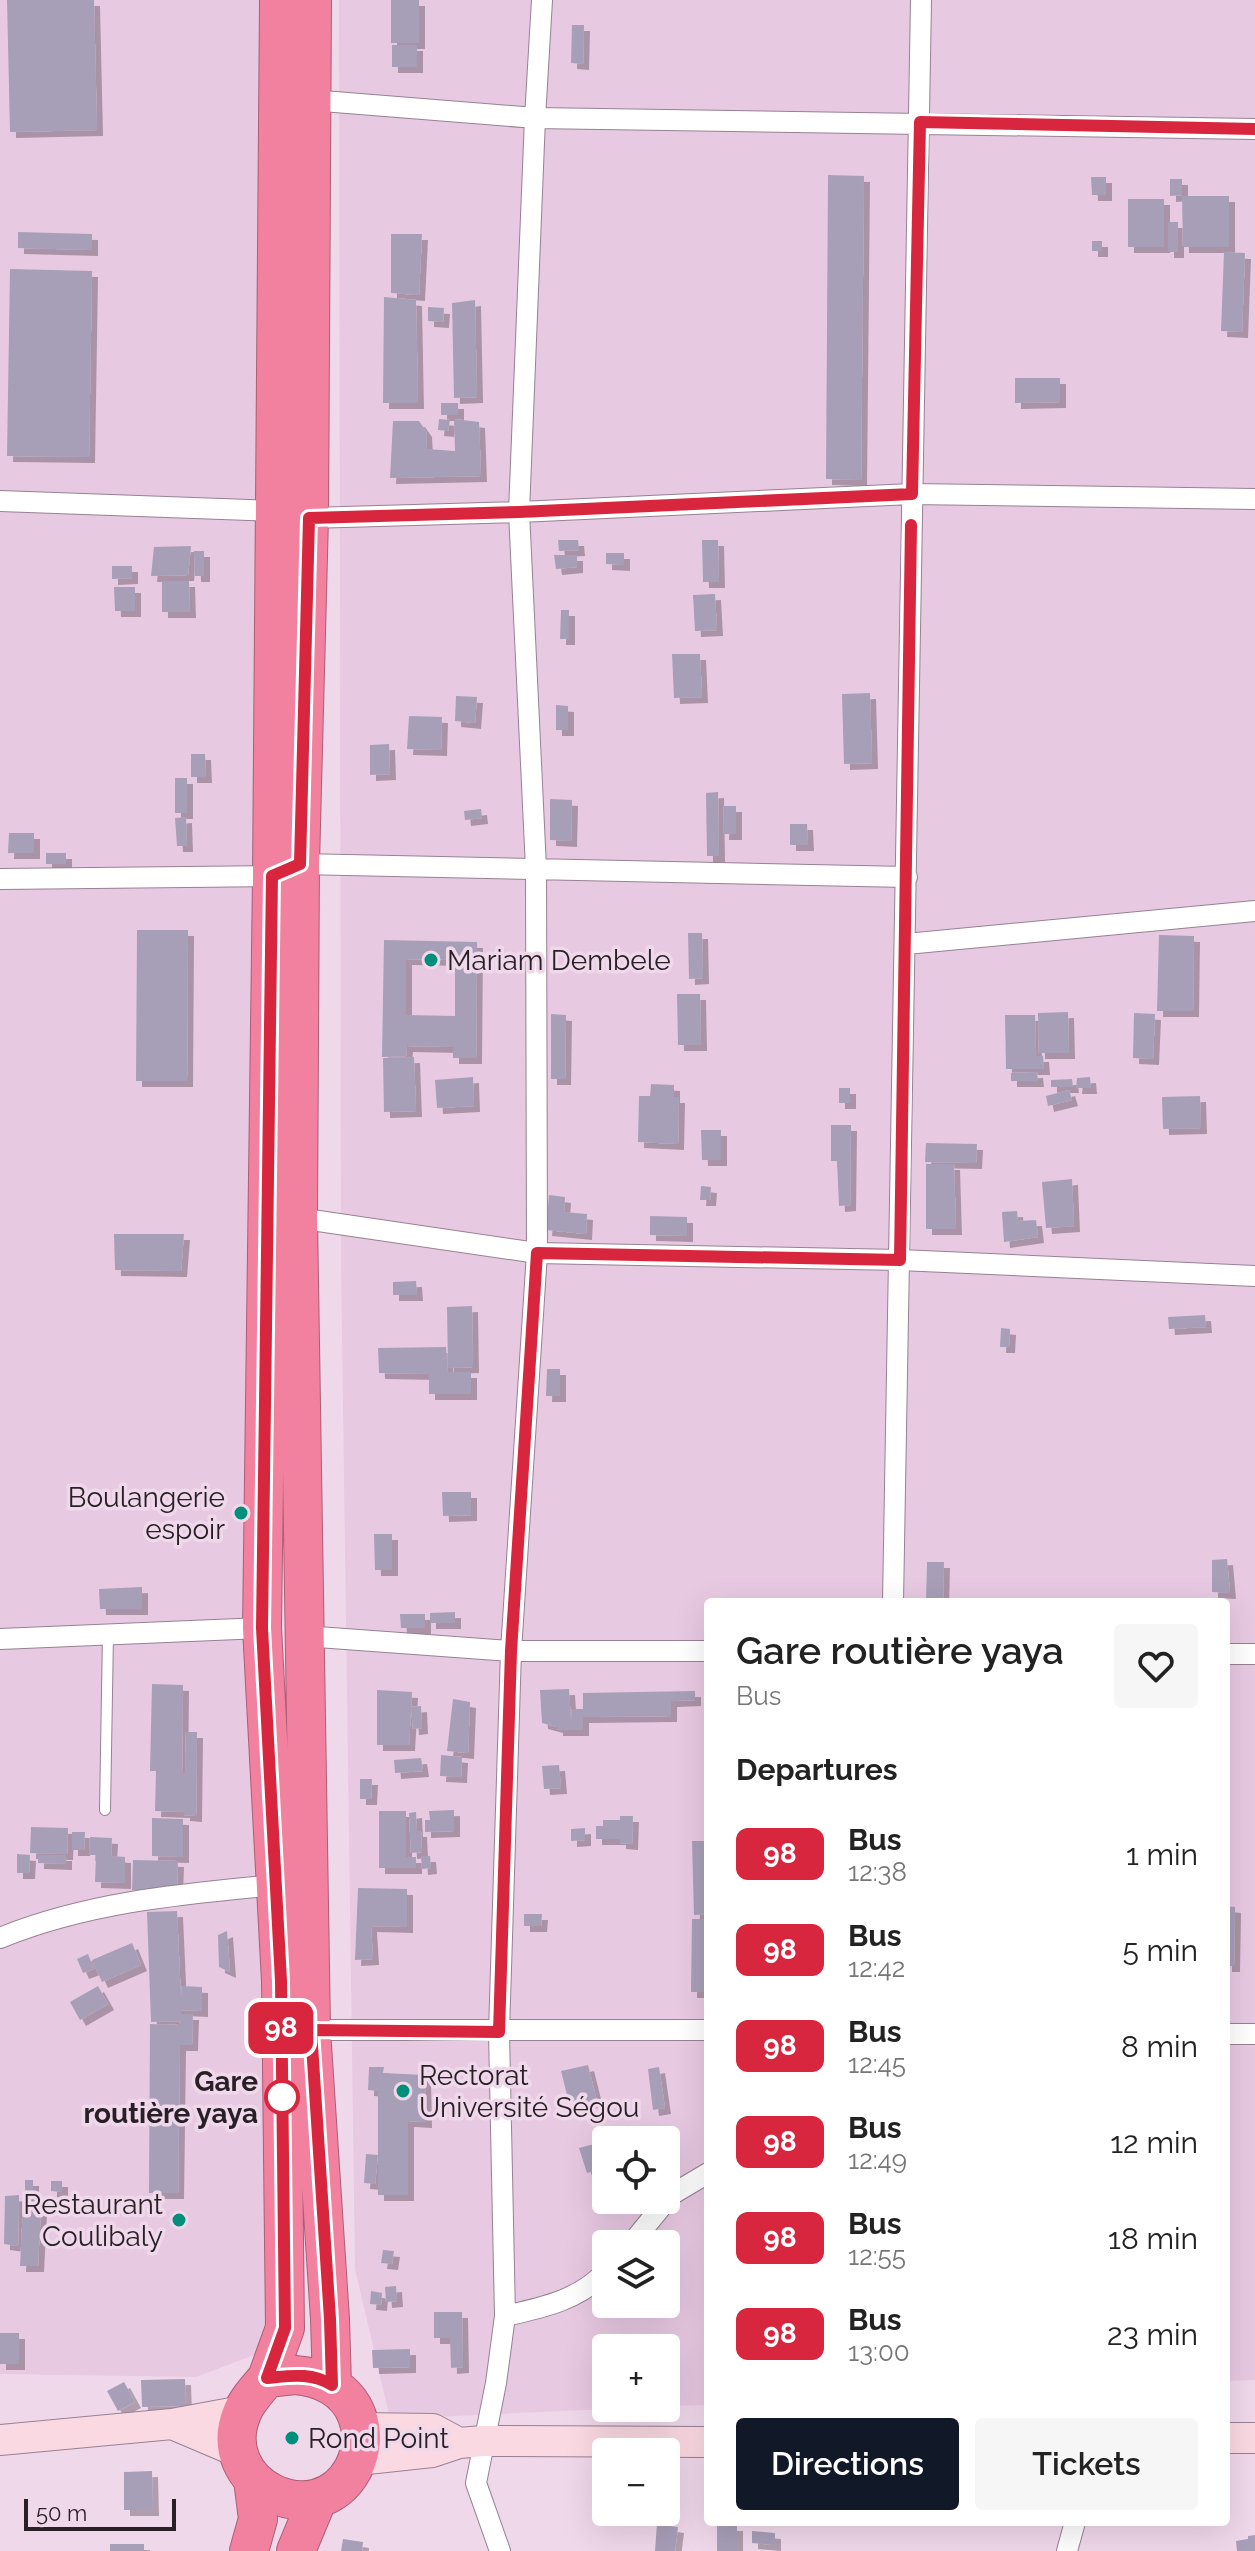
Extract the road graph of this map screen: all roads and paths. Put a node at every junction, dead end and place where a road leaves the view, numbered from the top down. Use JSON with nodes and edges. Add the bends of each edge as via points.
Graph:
{"nodes":[{"id":1,"x":279,"y":0,"type":"edge"},
{"id":2,"x":312,"y":0,"type":"edge"},
{"id":3,"x":542,"y":0,"type":"edge"},
{"id":4,"x":921,"y":0,"type":"edge"},
{"id":5,"x":310,"y":100,"type":"junction"},
{"id":6,"x":535,"y":118,"type":"junction"},
{"id":7,"x":920,"y":122,"type":"junction"},
{"id":8,"x":1255,"y":129,"type":"edge"},
{"id":9,"x":912,"y":494,"type":"junction"},
{"id":10,"x":1255,"y":499,"type":"edge"},
{"id":11,"x":0,"y":501,"type":"edge"},
{"id":12,"x":519,"y":512,"type":"junction"},
{"id":13,"x":291,"y":514,"type":"junction"},
{"id":14,"x":536,"y":868,"type":"junction"},
{"id":15,"x":286,"y":870,"type":"junction"},
{"id":16,"x":907,"y":877,"type":"junction"},
{"id":17,"x":0,"y":879,"type":"edge"},
{"id":18,"x":1255,"y":911,"type":"edge"},
{"id":19,"x":906,"y":944,"type":"junction"},
{"id":20,"x":298,"y":1218,"type":"junction"},
{"id":21,"x":537,"y":1253,"type":"junction"},
{"id":22,"x":900,"y":1260,"type":"junction"},
{"id":23,"x":1255,"y":1276,"type":"edge"},
{"id":24,"x":893,"y":1598,"type":"edge"},
{"id":25,"x":262,"y":1628,"type":"junction"},
{"id":26,"x":108,"y":1634,"type":"junction"},
{"id":27,"x":304,"y":1636,"type":"junction"},
{"id":28,"x":0,"y":1639,"type":"edge"},
{"id":29,"x":511,"y":1651,"type":"junction"},
{"id":30,"x":704,"y":1651,"type":"edge"},
{"id":31,"x":1230,"y":1654,"type":"edge"},
{"id":32,"x":1255,"y":1654,"type":"edge"},
{"id":33,"x":105,"y":1810,"type":"dead end"},
{"id":34,"x":276,"y":1885,"type":"junction"},
{"id":35,"x":0,"y":1938,"type":"edge"},
{"id":36,"x":311,"y":2030,"type":"junction"},
{"id":37,"x":704,"y":2030,"type":"edge"},
{"id":38,"x":499,"y":2032,"type":"junction"},
{"id":39,"x":1230,"y":2034,"type":"edge"},
{"id":40,"x":1255,"y":2034,"type":"edge"},
{"id":41,"x":704,"y":2175,"type":"edge"},
{"id":42,"x":642,"y":2230,"type":"edge"},
{"id":43,"x":592,"y":2285,"type":"edge"},
{"id":44,"x":505,"y":2316,"type":"junction"},
{"id":45,"x":267,"y":2378,"type":"junction"},
{"id":46,"x":332,"y":2385,"type":"junction"},
{"id":47,"x":242,"y":2411,"type":"junction"},
{"id":48,"x":172,"y":2424,"type":"junction"},
{"id":49,"x":1230,"y":2438,"type":"edge"},
{"id":50,"x":1255,"y":2438,"type":"edge"},
{"id":51,"x":0,"y":2440,"type":"edge"},
{"id":52,"x":471,"y":2442,"type":"junction"},
{"id":53,"x":704,"y":2442,"type":"edge"},
{"id":54,"x":359,"y":2444,"type":"junction"},
{"id":55,"x":245,"y":2466,"type":"junction"},
{"id":56,"x":318,"y":2498,"type":"junction"},
{"id":57,"x":1074,"y":2526,"type":"edge"},
{"id":58,"x":249,"y":2551,"type":"edge"},
{"id":59,"x":296,"y":2551,"type":"edge"},
{"id":60,"x":500,"y":2551,"type":"edge"},
{"id":61,"x":1067,"y":2551,"type":"edge"}],
"edges":[{"from":1,"to":13,"type":"highway"},
{"from":2,"to":5,"type":"highway"},
{"from":3,"to":6,"type":"street"},
{"from":4,"to":7,"type":"street"},
{"from":5,"to":6,"type":"street"},
{"from":5,"to":13,"type":"highway"},
{"from":6,"to":7,"type":"street"},
{"from":6,"to":12,"type":"street"},
{"from":7,"to":8,"type":"street"},
{"from":7,"to":9,"type":"street"},
{"from":9,"to":10,"type":"street"},
{"from":9,"to":12,"type":"street"},
{"from":9,"to":16,"type":"street"},
{"from":11,"to":13,"type":"street"},
{"from":12,"to":13,"type":"street"},
{"from":12,"to":14,"type":"street"},
{"from":13,"to":15,"type":"highway"},
{"from":14,"to":15,"type":"street"},
{"from":14,"to":16,"type":"street"},
{"from":14,"to":21,"type":"street"},
{"from":15,"to":17,"type":"street"},
{"from":15,"to":20,"type":"highway"},
{"from":15,"to":25,"type":"highway"},
{"from":16,"to":19,"type":"street"},
{"from":18,"to":19,"type":"street"},
{"from":19,"to":22,"type":"street"},
{"from":20,"to":21,"type":"street"},
{"from":20,"to":27,"type":"highway"},
{"from":21,"to":22,"type":"street"},
{"from":21,"to":29,"type":"street"},
{"from":22,"to":23,"type":"street"},
{"from":22,"to":24,"type":"street"},
{"from":25,"to":26,"type":"street"},
{"from":25,"to":34,"type":"highway"},
{"from":26,"to":28,"type":"street"},
{"from":26,"to":33,"type":"lane"},
{"from":27,"to":29,"type":"street"},
{"from":27,"to":36,"type":"highway"},
{"from":29,"to":30,"type":"street"},
{"from":29,"to":38,"type":"street"},
{"from":31,"to":32,"type":"street"},
{"from":34,"to":35,"type":"street","via":[[125,1902]]},
{"from":34,"to":45,"type":"highway","via":[[285,2328]]},
{"from":36,"to":38,"type":"street"},
{"from":36,"to":46,"type":"highway"},
{"from":37,"to":38,"type":"street"},
{"from":38,"to":44,"type":"street"},
{"from":39,"to":40,"type":"street"},
{"from":41,"to":42,"type":"street","via":[[671,2195]]},
{"from":43,"to":44,"type":"street","via":[[550,2307]]},
{"from":44,"to":52,"type":"street","via":[[496,2383]]},
{"from":45,"to":46,"type":"highway","via":[[314,2377]]},
{"from":45,"to":47,"type":"highway"},
{"from":46,"to":54,"type":"highway","via":[[353,2407]]},
{"from":47,"to":48,"type":"street"},
{"from":47,"to":55,"type":"highway","via":[[236,2431]]},
{"from":48,"to":51,"type":"street"},
{"from":48,"to":55,"type":"street"},
{"from":49,"to":50,"type":"street"},
{"from":52,"to":53,"type":"street"},
{"from":52,"to":54,"type":"street","via":[[432,2452]]},
{"from":52,"to":60,"type":"street","via":[[476,2483]]},
{"from":54,"to":56,"type":"highway","via":[[349,2476]]},
{"from":55,"to":56,"type":"highway","via":[[272,2494],[294,2500]]},
{"from":55,"to":58,"type":"highway","via":[[258,2519]]},
{"from":56,"to":59,"type":"highway"},
{"from":57,"to":61,"type":"street"}]}
